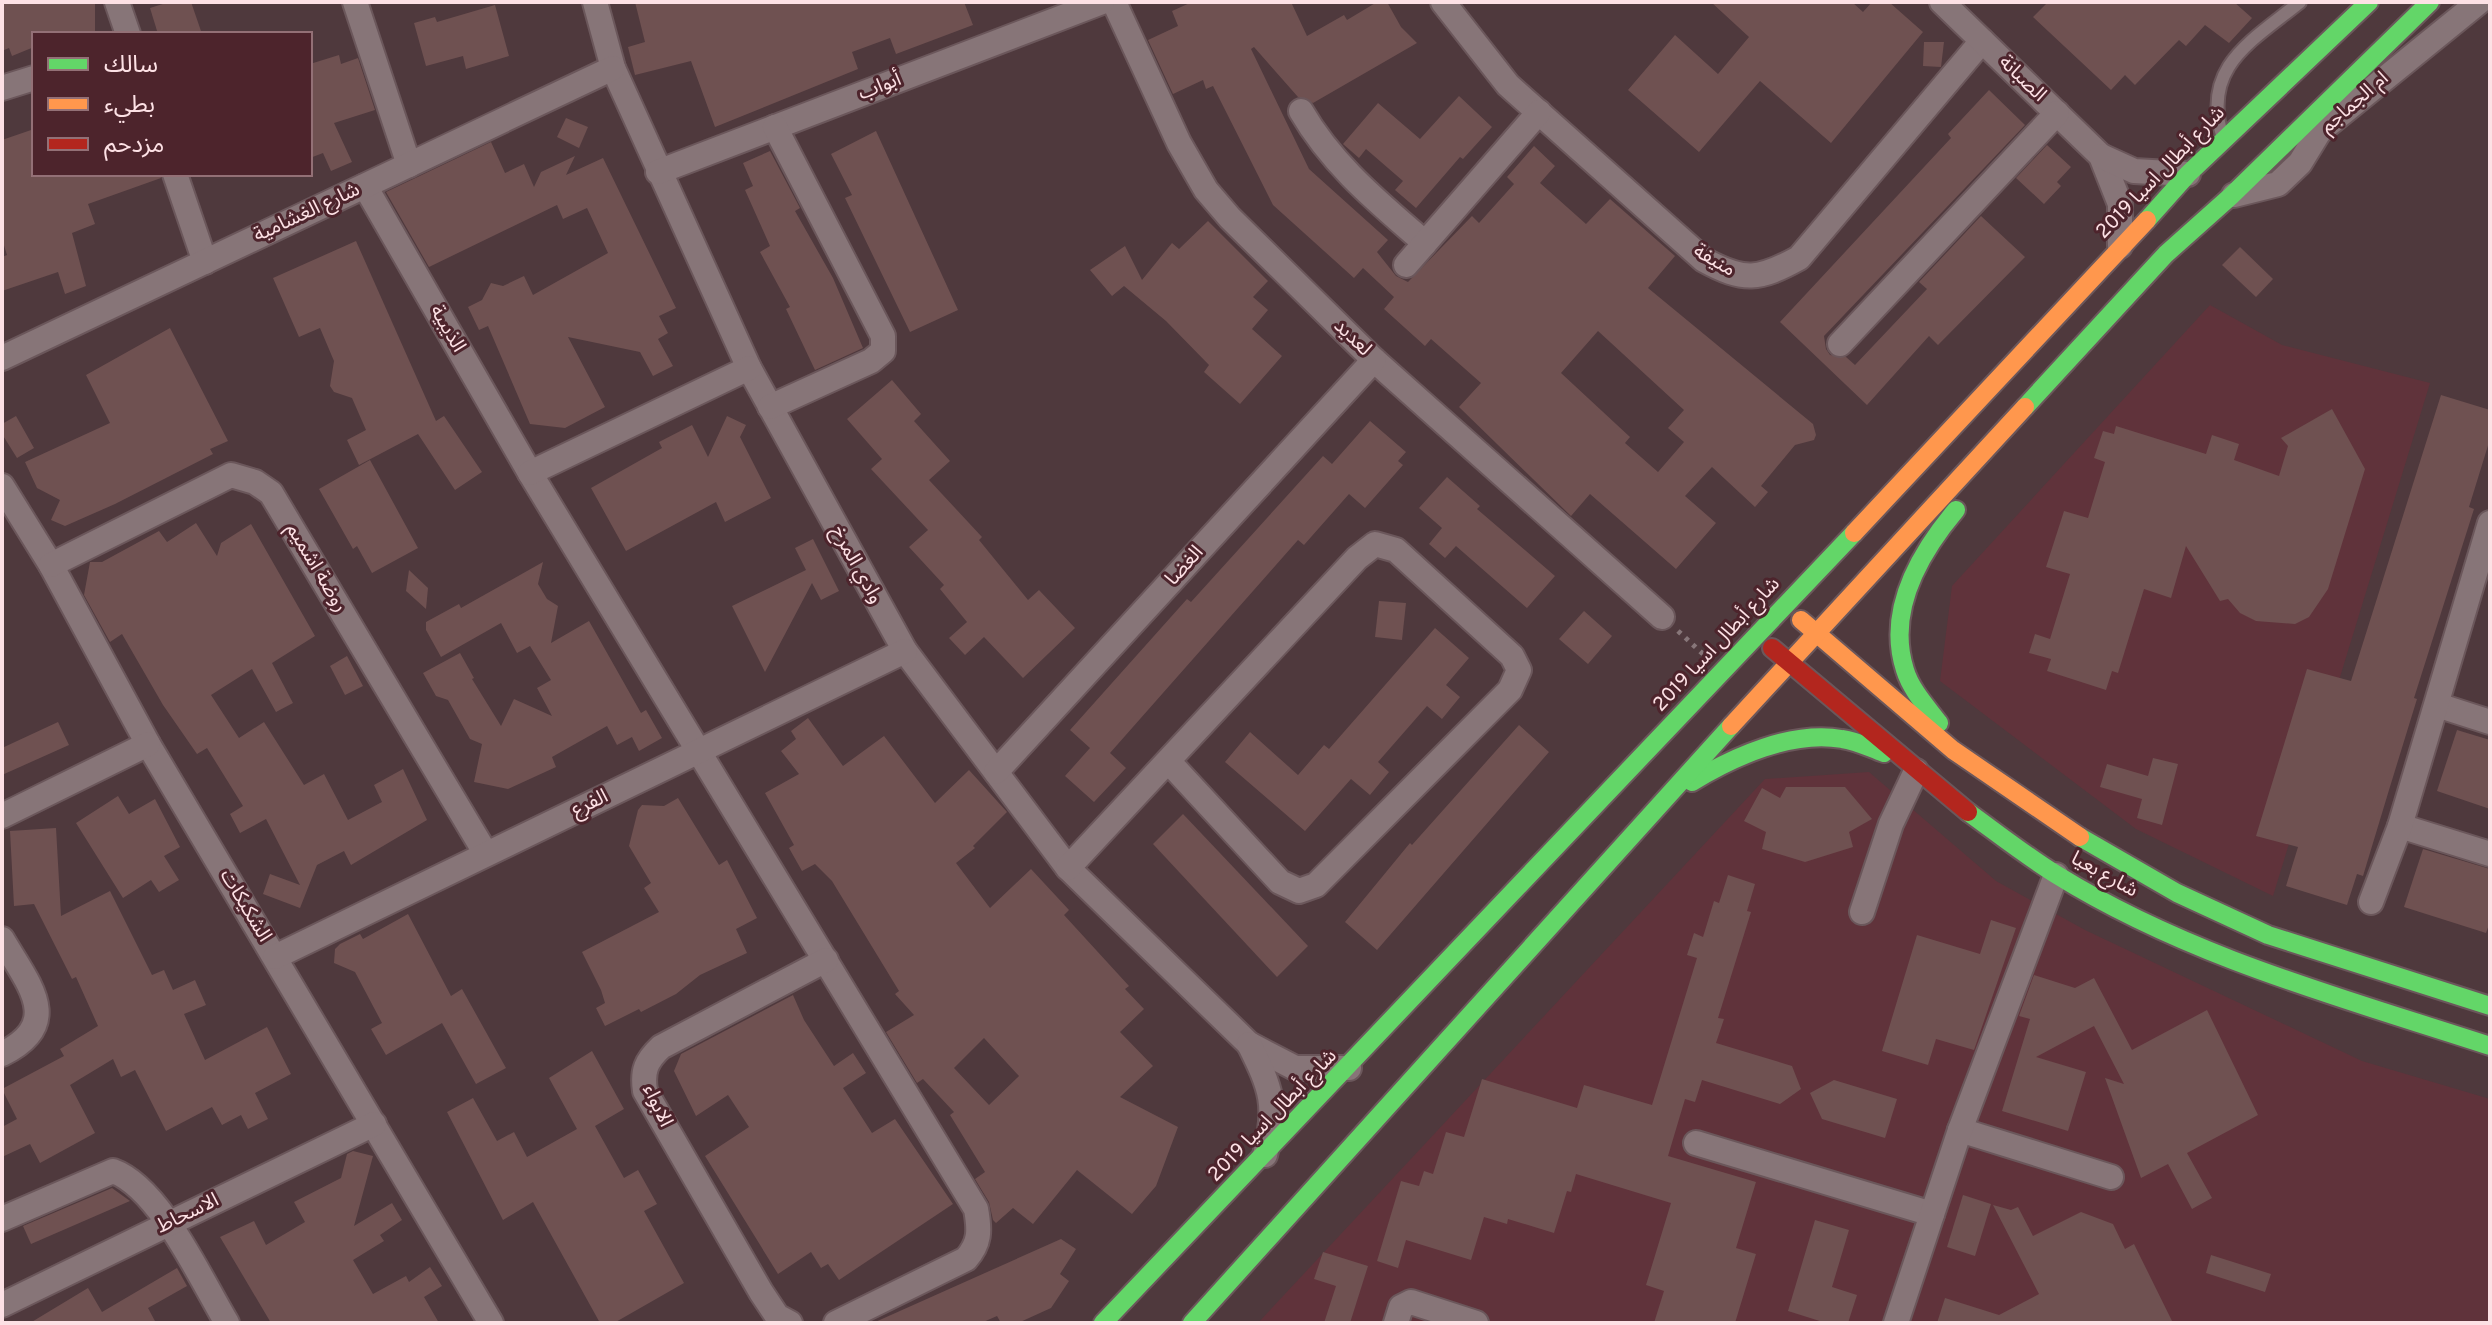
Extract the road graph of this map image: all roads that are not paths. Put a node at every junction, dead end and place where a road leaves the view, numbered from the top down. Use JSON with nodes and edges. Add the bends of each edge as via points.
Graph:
{"nodes":[{"id":1,"x":117,"y":2,"type":"edge"},
{"id":2,"x":355,"y":2,"type":"edge"},
{"id":3,"x":595,"y":2,"type":"edge"},
{"id":4,"x":1102,"y":2,"type":"edge"},
{"id":5,"x":1114,"y":2,"type":"edge"},
{"id":6,"x":1443,"y":2,"type":"edge"},
{"id":7,"x":1942,"y":2,"type":"edge"},
{"id":8,"x":2300,"y":2,"type":"edge"},
{"id":9,"x":2369,"y":2,"type":"edge"},
{"id":10,"x":2430,"y":2,"type":"edge"},
{"id":11,"x":2479,"y":2,"type":"edge"},
{"id":12,"x":127,"y":32,"type":"edge"},
{"id":13,"x":1982,"y":41,"type":"junction"},
{"id":14,"x":613,"y":68,"type":"junction"},
{"id":15,"x":32,"y":79,"type":"edge"},
{"id":16,"x":2,"y":88,"type":"edge"},
{"id":17,"x":1301,"y":111,"type":"dead end"},
{"id":18,"x":1539,"y":112,"type":"junction"},
{"id":19,"x":2057,"y":113,"type":"junction"},
{"id":20,"x":775,"y":127,"type":"junction"},
{"id":21,"x":2223,"y":138,"type":"junction"},
{"id":22,"x":2101,"y":156,"type":"junction"},
{"id":23,"x":409,"y":165,"type":"junction"},
{"id":24,"x":658,"y":172,"type":"junction"},
{"id":25,"x":2188,"y":174,"type":"junction"},
{"id":26,"x":176,"y":176,"type":"edge"},
{"id":27,"x":365,"y":186,"type":"junction"},
{"id":28,"x":2231,"y":196,"type":"junction"},
{"id":29,"x":1425,"y":243,"type":"junction"},
{"id":30,"x":2120,"y":246,"type":"junction"},
{"id":31,"x":2166,"y":254,"type":"junction"},
{"id":32,"x":205,"y":262,"type":"junction"},
{"id":33,"x":1406,"y":265,"type":"dead end"},
{"id":34,"x":1840,"y":344,"type":"dead end"},
{"id":35,"x":2,"y":358,"type":"edge"},
{"id":36,"x":1374,"y":360,"type":"junction"},
{"id":37,"x":749,"y":368,"type":"junction"},
{"id":38,"x":770,"y":407,"type":"junction"},
{"id":39,"x":530,"y":473,"type":"junction"},
{"id":40,"x":2,"y":486,"type":"edge"},
{"id":41,"x":2490,"y":523,"type":"edge"},
{"id":42,"x":51,"y":565,"type":"junction"},
{"id":43,"x":1785,"y":604,"type":"junction"},
{"id":44,"x":1662,"y":617,"type":"road end"},
{"id":45,"x":1816,"y":634,"type":"junction"},
{"id":46,"x":1757,"y":635,"type":"junction"},
{"id":47,"x":905,"y":651,"type":"junction"},
{"id":48,"x":1790,"y":663,"type":"junction"},
{"id":49,"x":2437,"y":705,"type":"junction"},
{"id":50,"x":2490,"y":722,"type":"edge"},
{"id":51,"x":148,"y":744,"type":"junction"},
{"id":52,"x":701,"y":750,"type":"junction"},
{"id":53,"x":1961,"y":756,"type":"junction"},
{"id":54,"x":1169,"y":762,"type":"junction"},
{"id":55,"x":1907,"y":764,"type":"junction"},
{"id":56,"x":996,"y":772,"type":"junction"},
{"id":57,"x":1658,"y":805,"type":"junction"},
{"id":58,"x":2,"y":816,"type":"edge"},
{"id":59,"x":2400,"y":826,"type":"junction"},
{"id":60,"x":486,"y":854,"type":"junction"},
{"id":61,"x":2490,"y":854,"type":"edge"},
{"id":62,"x":1068,"y":868,"type":"junction"},
{"id":63,"x":2056,"y":875,"type":"junction"},
{"id":64,"x":2371,"y":902,"type":"dead end"},
{"id":65,"x":1862,"y":912,"type":"dead end"},
{"id":66,"x":2,"y":939,"type":"edge"},
{"id":67,"x":275,"y":957,"type":"junction"},
{"id":68,"x":826,"y":960,"type":"junction"},
{"id":69,"x":2490,"y":1006,"type":"edge"},
{"id":70,"x":1249,"y":1044,"type":"junction"},
{"id":71,"x":2490,"y":1046,"type":"edge"},
{"id":72,"x":2,"y":1054,"type":"edge"},
{"id":73,"x":1349,"y":1068,"type":"junction"},
{"id":74,"x":374,"y":1124,"type":"junction"},
{"id":75,"x":1960,"y":1130,"type":"junction"},
{"id":76,"x":1696,"y":1143,"type":"dead end"},
{"id":77,"x":1265,"y":1155,"type":"junction"},
{"id":78,"x":2111,"y":1177,"type":"dead end"},
{"id":79,"x":1932,"y":1214,"type":"junction"},
{"id":80,"x":2,"y":1219,"type":"edge"},
{"id":81,"x":168,"y":1224,"type":"junction"},
{"id":82,"x":1258,"y":1249,"type":"junction"},
{"id":83,"x":2,"y":1305,"type":"edge"},
{"id":84,"x":1469,"y":1322,"type":"edge"},
{"id":85,"x":227,"y":1323,"type":"edge"},
{"id":86,"x":491,"y":1323,"type":"edge"},
{"id":87,"x":790,"y":1323,"type":"edge"},
{"id":88,"x":836,"y":1323,"type":"edge"},
{"id":89,"x":1103,"y":1323,"type":"edge"},
{"id":90,"x":1192,"y":1323,"type":"edge"},
{"id":91,"x":1201,"y":1323,"type":"edge"},
{"id":92,"x":1396,"y":1323,"type":"edge"},
{"id":93,"x":1896,"y":1323,"type":"edge"}],
"edges":[{"from":1,"to":12,"type":"street"},
{"from":2,"to":23,"type":"street"},
{"from":3,"to":14,"type":"street","name":"وادي المرخ"},
{"from":4,"to":20,"type":"street","name":"أبواب"},
{"from":5,"to":36,"type":"street","name":"لعديد","via":[[1148,83],[1206,190]]},
{"from":6,"to":18,"type":"street","name":"منيفة","via":[[1508,85]]},
{"from":7,"to":13,"type":"street","name":"الصبانة"},
{"from":8,"to":21,"type":"lane","via":[[2241,50],[2223,74],[2215,101]]},
{"from":9,"to":21,"type":"main road","name":"شارع أبطال اسيا 2019"},
{"from":10,"to":28,"type":"main road"},
{"from":11,"to":28,"type":"street","name":"ام الجماجم","via":[[2328,124],[2278,184]]},
{"from":13,"to":18,"type":"street","name":"منيفة","via":[[1799,258],[1760,276],[1741,277],[1704,260]]},
{"from":13,"to":19,"type":"street","name":"الصبانة"},
{"from":14,"to":23,"type":"street","name":"شارع الغشامية"},
{"from":14,"to":24,"type":"street","name":"وادي المرخ"},
{"from":15,"to":16,"type":"street"},
{"from":17,"to":29,"type":"street","via":[[1350,177]]},
{"from":18,"to":29,"type":"street"},
{"from":19,"to":22,"type":"street","name":"الصبانة"},
{"from":19,"to":34,"type":"street"},
{"from":20,"to":24,"type":"street","name":"أبواب"},
{"from":20,"to":38,"type":"street","via":[[883,336],[883,351]]},
{"from":21,"to":25,"type":"main road","name":"شارع أبطال اسيا 2019"},
{"from":22,"to":25,"type":"street","name":"الصبانة","via":[[2134,171]]},
{"from":22,"to":30,"type":"street","name":"الصبانة","via":[[2120,204]]},
{"from":23,"to":27,"type":"street","name":"شارع الغشامية"},
{"from":24,"to":37,"type":"street","name":"وادي المرخ"},
{"from":25,"to":30,"type":"main road","name":"شارع أبطال اسيا 2019"},
{"from":26,"to":32,"type":"street"},
{"from":27,"to":32,"type":"street","name":"شارع الغشامية"},
{"from":27,"to":39,"type":"street","name":"الذيبية"},
{"from":28,"to":31,"type":"main road"},
{"from":29,"to":33,"type":"street"},
{"from":30,"to":43,"type":"main road","name":"شارع أبطال اسيا 2019"},
{"from":31,"to":45,"type":"main road"},
{"from":31,"to":53,"type":"main road","via":[[2134,313],[1948,520],[1914,568],[1901,620],[1905,670]]},
{"from":32,"to":35,"type":"street","name":"شارع الغشامية"},
{"from":36,"to":44,"type":"street","name":"لعديد"},
{"from":36,"to":56,"type":"street","name":"الغضا"},
{"from":37,"to":38,"type":"street","name":"وادي المرخ"},
{"from":37,"to":39,"type":"street"},
{"from":38,"to":47,"type":"street","name":"وادي المرخ"},
{"from":39,"to":52,"type":"street","name":"الذيبية"},
{"from":40,"to":42,"type":"street","name":"الشكيكات"},
{"from":41,"to":49,"type":"street"},
{"from":42,"to":51,"type":"street","name":"الشكيكات"},
{"from":42,"to":60,"type":"street","name":"روضة اشميم","via":[[231,475],[255,482],[271,493]]},
{"from":43,"to":45,"type":"main road","name":"شارع بعيا"},
{"from":43,"to":46,"type":"main road","name":"شارع أبطال اسيا 2019"},
{"from":45,"to":48,"type":"main road"},
{"from":45,"to":53,"type":"main road","name":"شارع بعيا"},
{"from":46,"to":48,"type":"main road","name":"شارع بعيا"},
{"from":46,"to":73,"type":"main road","name":"شارع أبطال اسيا 2019"},
{"from":47,"to":52,"type":"street","name":"الفرع"},
{"from":47,"to":56,"type":"street","name":"وادي المرخ"},
{"from":48,"to":55,"type":"main road","name":"شارع بعيا"},
{"from":48,"to":57,"type":"main road"},
{"from":49,"to":50,"type":"street"},
{"from":49,"to":59,"type":"street"},
{"from":51,"to":58,"type":"street"},
{"from":51,"to":67,"type":"street","name":"الشكيكات"},
{"from":52,"to":60,"type":"street","name":"الفرع"},
{"from":52,"to":68,"type":"street"},
{"from":53,"to":69,"type":"main road","name":"شارع بعيا","via":[[2084,842],[2240,923]]},
{"from":54,"to":54,"type":"street","via":[[1375,544],[1396,550],[1512,656],[1519,670],[1510,690],[1316,885],[1299,891],[1280,882]]},
{"from":54,"to":62,"type":"street"},
{"from":55,"to":57,"type":"main road","via":[[1838,738],[1794,743],[1726,763]]},
{"from":55,"to":63,"type":"main road","name":"شارع بعيا"},
{"from":55,"to":65,"type":"street"},
{"from":56,"to":62,"type":"street","name":"وادي المرخ"},
{"from":57,"to":82,"type":"main road"},
{"from":59,"to":61,"type":"street"},
{"from":59,"to":64,"type":"street"},
{"from":60,"to":67,"type":"street","name":"الفرع"},
{"from":62,"to":70,"type":"street","name":"وادي المرخ"},
{"from":63,"to":71,"type":"main road","name":"شارع بعيا","via":[[2210,953]]},
{"from":63,"to":75,"type":"street"},
{"from":66,"to":72,"type":"street","via":[[36,998],[39,1016],[24,1043]]},
{"from":67,"to":74,"type":"street","name":"الشكيكات"},
{"from":68,"to":87,"type":"street","name":"الابواء","via":[[661,1047],[648,1059],[643,1074],[645,1091],[761,1292],[777,1316]]},
{"from":68,"to":88,"type":"street","via":[[976,1209],[980,1229],[977,1247],[966,1259]]},
{"from":70,"to":73,"type":"street","name":"وادي المرخ","via":[[1295,1068]]},
{"from":70,"to":77,"type":"street","name":"وادي المرخ","via":[[1272,1097]]},
{"from":73,"to":77,"type":"main road","name":"شارع أبطال اسيا 2019"},
{"from":74,"to":81,"type":"street","name":"الاسحاط"},
{"from":74,"to":86,"type":"street","name":"الشكيكات"},
{"from":75,"to":78,"type":"street"},
{"from":75,"to":79,"type":"street"},
{"from":76,"to":79,"type":"street"},
{"from":77,"to":89,"type":"main road","name":"شارع أبطال اسيا 2019"},
{"from":79,"to":93,"type":"street"},
{"from":80,"to":81,"type":"street","via":[[113,1171],[136,1183]]},
{"from":81,"to":83,"type":"street","name":"الاسحاط"},
{"from":81,"to":85,"type":"street"},
{"from":82,"to":90,"type":"main road"},
{"from":82,"to":91,"type":"street"},
{"from":84,"to":92,"type":"street","via":[[1405,1303]]}]}
